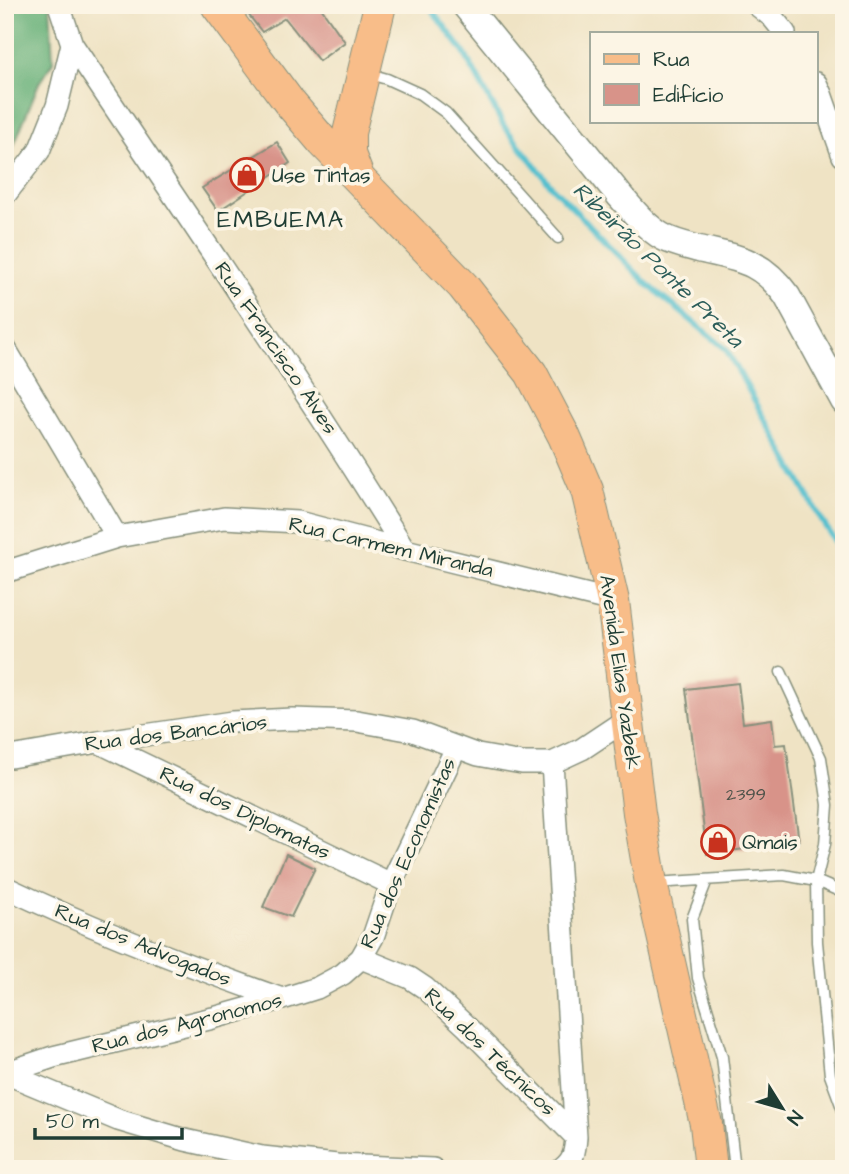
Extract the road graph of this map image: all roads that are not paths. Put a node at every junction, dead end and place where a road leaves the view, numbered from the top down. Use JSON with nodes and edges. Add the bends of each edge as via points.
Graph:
{"nodes":[{"id":1,"x":59,"y":5,"type":"edge"},
{"id":2,"x":217,"y":5,"type":"edge"},
{"id":3,"x":380,"y":5,"type":"edge"},
{"id":4,"x":465,"y":5,"type":"edge"},
{"id":5,"x":757,"y":5,"type":"edge"},
{"id":6,"x":784,"y":32,"type":"edge"},
{"id":7,"x":72,"y":44,"type":"junction"},
{"id":8,"x":361,"y":80,"type":"junction"},
{"id":9,"x":818,"y":87,"type":"edge"},
{"id":10,"x":284,"y":96,"type":"junction"},
{"id":11,"x":843,"y":157,"type":"edge"},
{"id":12,"x":358,"y":177,"type":"junction"},
{"id":13,"x":5,"y":195,"type":"edge"},
{"id":14,"x":558,"y":237,"type":"dead end"},
{"id":15,"x":5,"y":348,"type":"edge"},
{"id":16,"x":844,"y":401,"type":"edge"},
{"id":17,"x":117,"y":537,"type":"junction"},
{"id":18,"x":405,"y":550,"type":"junction"},
{"id":19,"x":5,"y":572,"type":"edge"},
{"id":20,"x":613,"y":601,"type":"junction"},
{"id":21,"x":781,"y":672,"type":"dead end"},
{"id":22,"x":627,"y":719,"type":"junction"},
{"id":23,"x":98,"y":742,"type":"junction"},
{"id":24,"x":456,"y":748,"type":"junction"},
{"id":25,"x":5,"y":758,"type":"edge"},
{"id":26,"x":552,"y":763,"type":"junction"},
{"id":27,"x":707,"y":880,"type":"junction"},
{"id":28,"x":816,"y":881,"type":"junction"},
{"id":29,"x":652,"y":883,"type":"junction"},
{"id":30,"x":391,"y":884,"type":"junction"},
{"id":31,"x":5,"y":887,"type":"edge"},
{"id":32,"x":844,"y":893,"type":"edge"},
{"id":33,"x":361,"y":958,"type":"junction"},
{"id":34,"x":282,"y":999,"type":"junction"},
{"id":35,"x":5,"y":1073,"type":"edge"},
{"id":36,"x":844,"y":1113,"type":"edge"},
{"id":37,"x":576,"y":1136,"type":"junction"},
{"id":38,"x":337,"y":1167,"type":"edge"},
{"id":39,"x":433,"y":1169,"type":"edge"},
{"id":40,"x":562,"y":1169,"type":"edge"},
{"id":41,"x":711,"y":1169,"type":"edge"},
{"id":42,"x":735,"y":1169,"type":"edge"}],
"edges":[{"from":1,"to":7,"type":"street","name":"Rua Francisco Alves"},
{"from":2,"to":10,"type":"main road","name":"Avenida Elias Yazbek"},
{"from":3,"to":8,"type":"main road"},
{"from":4,"to":16,"type":"street","via":[[642,221],[664,238],[756,265],[776,281]]},
{"from":5,"to":6,"type":"street"},
{"from":7,"to":13,"type":"street","via":[[57,106],[39,151]]},
{"from":7,"to":18,"type":"street","name":"Rua Francisco Alves","via":[[278,350]]},
{"from":8,"to":10,"type":"main road","via":[[345,100],[326,110],[314,111]]},
{"from":8,"to":12,"type":"main road","via":[[348,143]]},
{"from":8,"to":14,"type":"lane","via":[[387,79],[446,113]]},
{"from":9,"to":11,"type":"street"},
{"from":10,"to":12,"type":"main road","name":"Avenida Elias Yazbek"},
{"from":12,"to":20,"type":"main road","name":"Avenida Elias Yazbek","via":[[463,286],[531,373],[587,490]]},
{"from":15,"to":17,"type":"street"},
{"from":17,"to":18,"type":"street","name":"Rua Carmem Miranda","via":[[224,519],[299,522]]},
{"from":17,"to":19,"type":"street","name":"Rua Carmem Miranda"},
{"from":18,"to":20,"type":"street","name":"Rua Carmem Miranda"},
{"from":20,"to":22,"type":"main road","name":"Avenida Elias Yazbek"},
{"from":21,"to":28,"type":"lane","via":[[821,758],[828,805]]},
{"from":22,"to":26,"type":"street","name":"Rua dos Bancários"},
{"from":22,"to":29,"type":"main road","name":"Avenida Elias Yazbek"},
{"from":23,"to":24,"type":"street","name":"Rua dos Bancários","via":[[232,722],[357,720],[413,731]]},
{"from":23,"to":25,"type":"street","name":"Rua dos Bancários"},
{"from":23,"to":30,"type":"street","name":"Rua dos Diplomatas"},
{"from":24,"to":26,"type":"street","name":"Rua dos Bancários","via":[[522,763]]},
{"from":24,"to":30,"type":"street","name":"Rua dos Economistas"},
{"from":26,"to":37,"type":"street"},
{"from":27,"to":28,"type":"lane","via":[[784,875]]},
{"from":27,"to":29,"type":"lane"},
{"from":27,"to":42,"type":"lane","via":[[692,919],[698,978],[722,1057]]},
{"from":28,"to":32,"type":"lane"},
{"from":28,"to":36,"type":"lane","via":[[825,1036],[830,1074]]},
{"from":29,"to":41,"type":"main road","name":"Avenida Elias Yazbek","via":[[706,1124]]},
{"from":30,"to":33,"type":"street","name":"Rua dos Economistas"},
{"from":31,"to":34,"type":"street","name":"Rua dos Advogados"},
{"from":33,"to":34,"type":"street","name":"Rua dos Agronomos","via":[[317,988]]},
{"from":33,"to":37,"type":"street","name":"Rua dos Técnicos","via":[[425,988]]},
{"from":34,"to":35,"type":"street","name":"Rua dos Agronomos"},
{"from":35,"to":38,"type":"street","via":[[118,1120],[186,1140]]},
{"from":37,"to":40,"type":"street","via":[[575,1153]]},
{"from":38,"to":39,"type":"street"}]}
